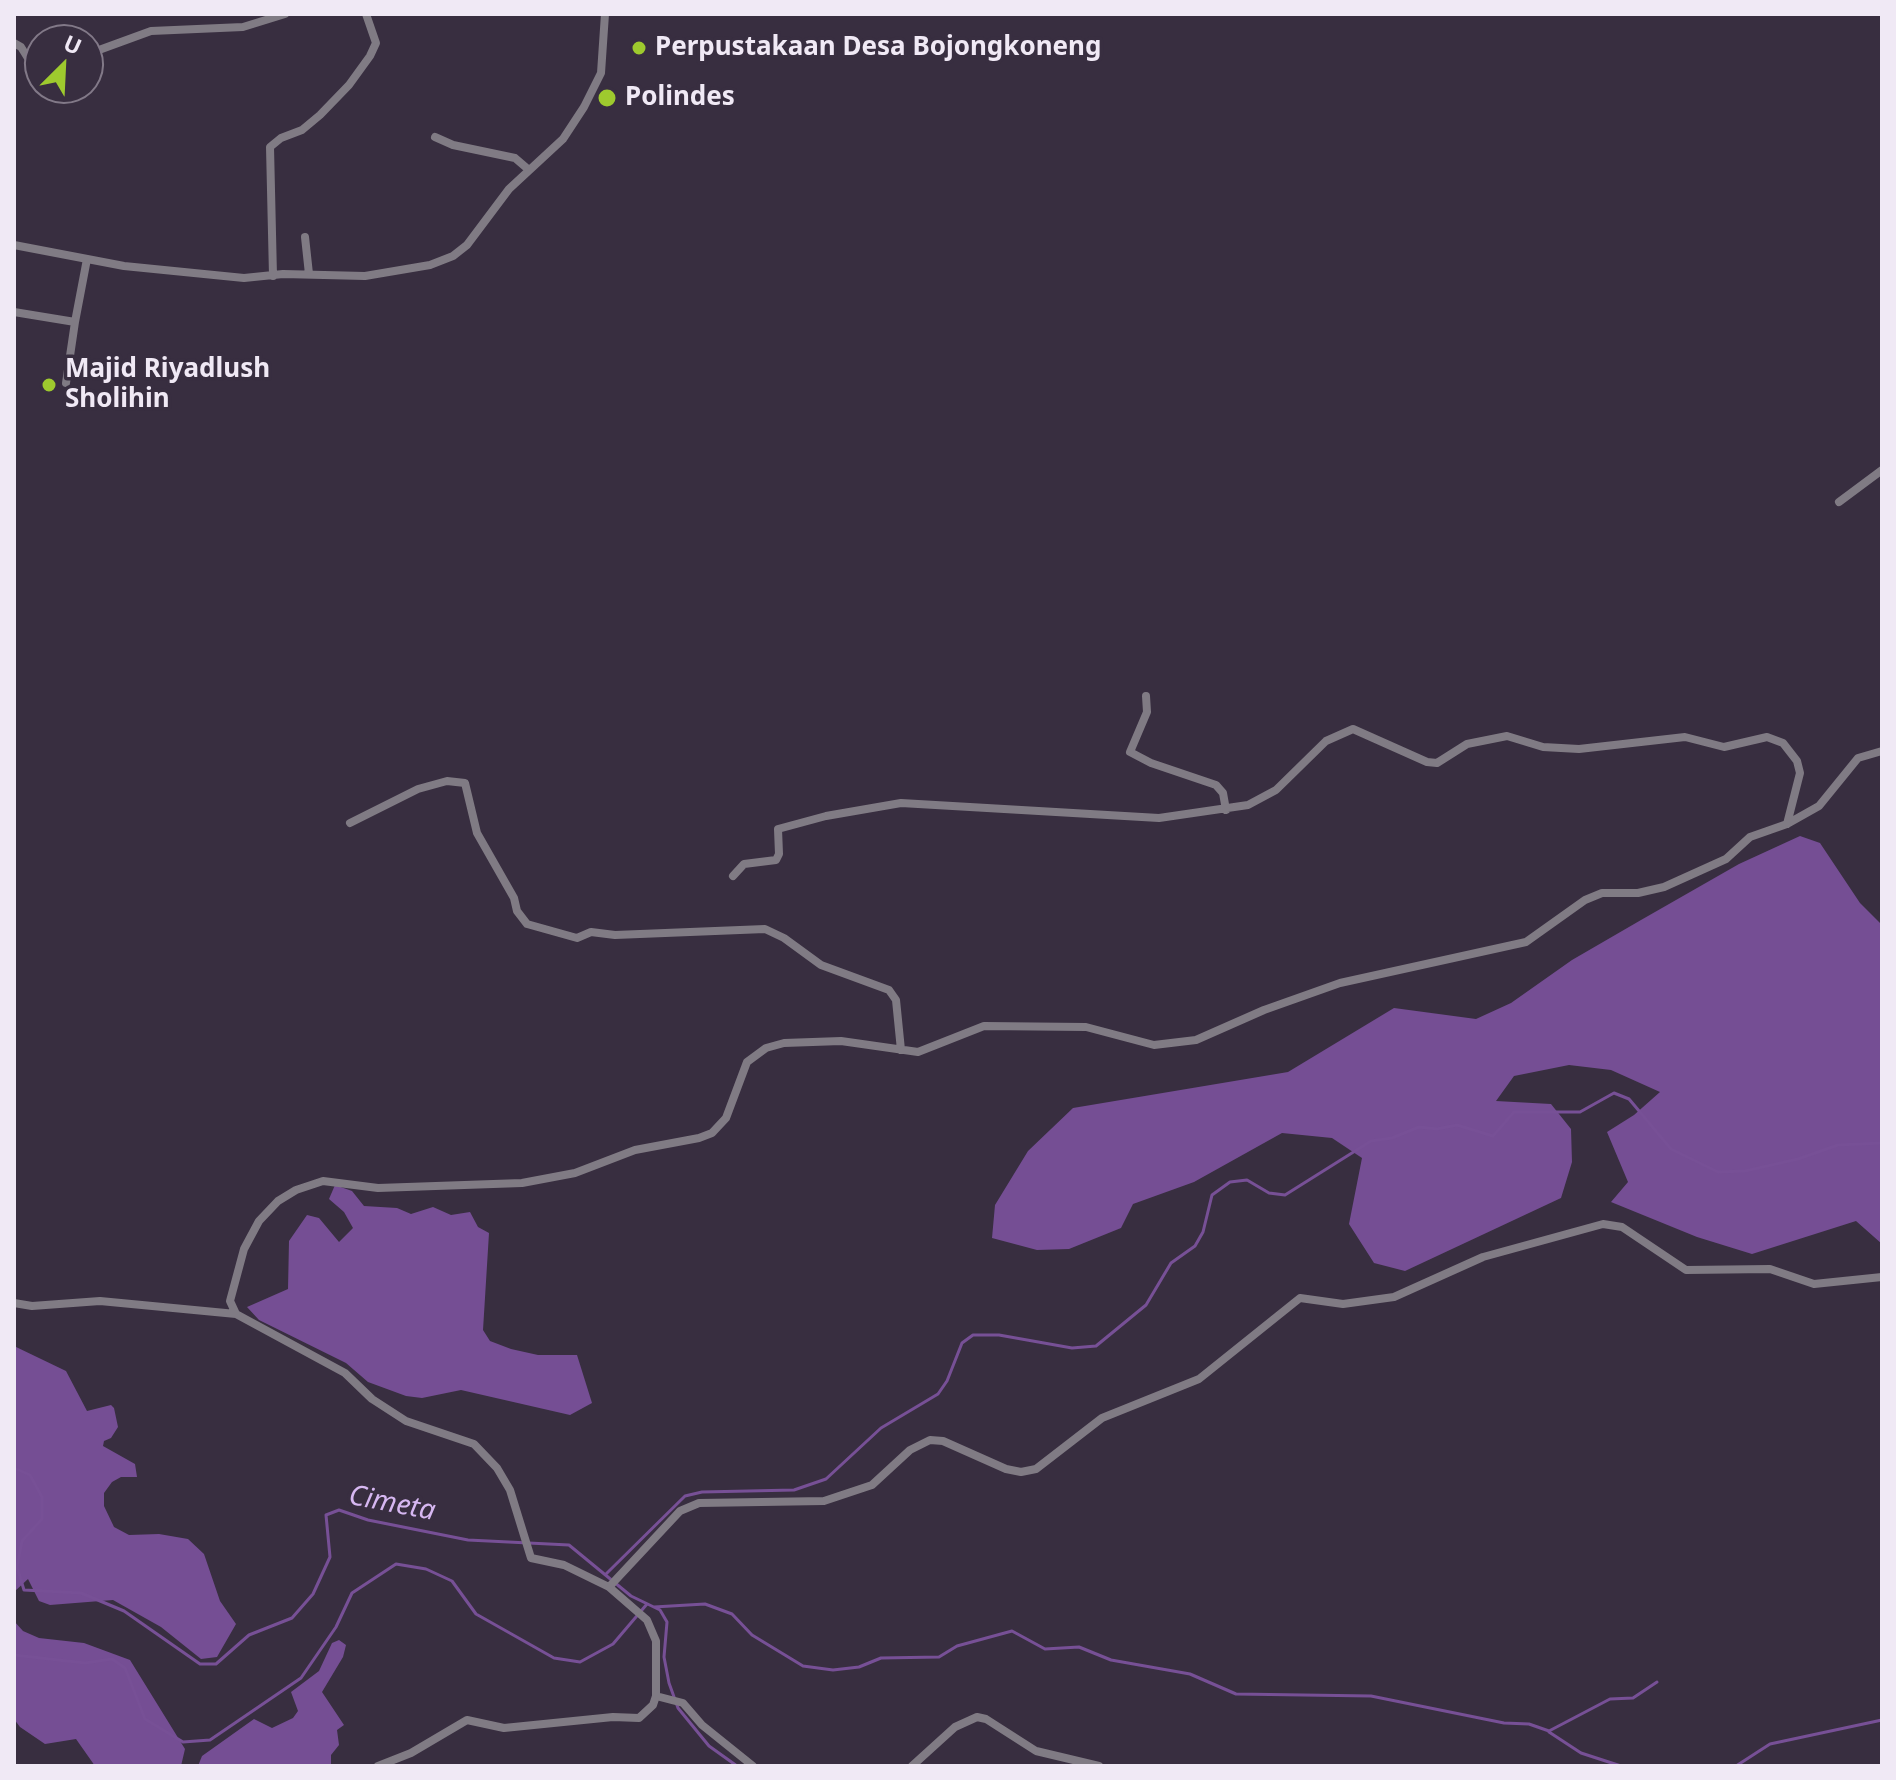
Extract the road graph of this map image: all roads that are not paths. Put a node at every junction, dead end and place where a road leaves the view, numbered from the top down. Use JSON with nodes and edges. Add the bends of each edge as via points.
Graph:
{"nodes":[{"id":1,"x":285,"y":14,"type":"edge"},
{"id":2,"x":366,"y":14,"type":"edge"},
{"id":3,"x":605,"y":14,"type":"edge"},
{"id":4,"x":104,"y":48,"type":"edge"},
{"id":5,"x":435,"y":137,"type":"dead end"},
{"id":6,"x":529,"y":170,"type":"junction"},
{"id":7,"x":305,"y":237,"type":"dead end"},
{"id":8,"x":14,"y":245,"type":"edge"},
{"id":9,"x":87,"y":259,"type":"junction"},
{"id":10,"x":309,"y":274,"type":"junction"},
{"id":11,"x":273,"y":276,"type":"junction"},
{"id":12,"x":14,"y":312,"type":"edge"},
{"id":13,"x":75,"y":322,"type":"junction"},
{"id":14,"x":66,"y":383,"type":"dead end"},
{"id":15,"x":1882,"y":470,"type":"edge"},
{"id":16,"x":1839,"y":502,"type":"dead end"},
{"id":17,"x":1146,"y":696,"type":"dead end"},
{"id":18,"x":1882,"y":751,"type":"edge"},
{"id":19,"x":1226,"y":810,"type":"junction"},
{"id":20,"x":350,"y":823,"type":"dead end"},
{"id":21,"x":1787,"y":824,"type":"junction"},
{"id":22,"x":733,"y":876,"type":"dead end"},
{"id":23,"x":901,"y":1050,"type":"junction"},
{"id":24,"x":1882,"y":1277,"type":"edge"},
{"id":25,"x":14,"y":1303,"type":"edge"},
{"id":26,"x":236,"y":1314,"type":"junction"},
{"id":27,"x":613,"y":1583,"type":"junction"},
{"id":28,"x":656,"y":1696,"type":"junction"},
{"id":29,"x":378,"y":1766,"type":"edge"},
{"id":30,"x":753,"y":1766,"type":"edge"},
{"id":31,"x":912,"y":1766,"type":"edge"},
{"id":32,"x":1099,"y":1766,"type":"edge"}],
"edges":[{"from":1,"to":4,"type":"street","via":[[243,27],[151,31]]},
{"from":2,"to":11,"type":"street","via":[[376,43],[363,66],[320,115],[270,147]]},
{"from":3,"to":6,"type":"street","via":[[601,73],[595,87],[563,139]]},
{"from":5,"to":6,"type":"street","via":[[507,155]]},
{"from":6,"to":10,"type":"street","via":[[453,256],[365,276]]},
{"from":7,"to":10,"type":"street"},
{"from":8,"to":9,"type":"street"},
{"from":9,"to":11,"type":"street","via":[[207,276]]},
{"from":9,"to":13,"type":"street"},
{"from":10,"to":11,"type":"street"},
{"from":12,"to":13,"type":"street"},
{"from":13,"to":14,"type":"street"},
{"from":15,"to":16,"type":"street"},
{"from":17,"to":19,"type":"street","via":[[1147,712],[1130,752],[1216,785]]},
{"from":18,"to":21,"type":"street","via":[[1858,758],[1819,806]]},
{"from":19,"to":21,"type":"street","via":[[1263,799],[1326,741],[1353,729],[1437,763],[1467,744],[1507,736],[1543,747],[1579,749],[1685,737],[1724,747],[1767,737],[1783,743],[1800,773]]},
{"from":19,"to":22,"type":"street","via":[[1134,818],[901,803],[778,829],[776,860],[744,864]]},
{"from":20,"to":23,"type":"street","via":[[418,789],[447,781],[465,783],[477,833],[527,924],[577,938],[591,932],[765,929],[821,965],[889,990],[896,1000]]},
{"from":21,"to":23,"type":"street","via":[[1750,837],[1726,859],[1664,887],[1602,893],[1585,900],[1526,942],[1340,983],[1196,1040],[1154,1045],[1086,1027],[984,1026],[918,1052]]},
{"from":23,"to":26,"type":"street","via":[[841,1041],[766,1048],[747,1062],[730,1111],[712,1133],[635,1150],[575,1173],[489,1187],[309,1184],[278,1201],[250,1235],[232,1288]]},
{"from":24,"to":27,"type":"street","via":[[1814,1284],[1770,1269],[1686,1270],[1622,1227],[1603,1224],[1483,1257],[1394,1297],[1343,1304],[1300,1298],[1199,1379],[1102,1418],[1036,1469],[1006,1469],[930,1440],[910,1450],[872,1485],[824,1501],[699,1503],[680,1511]]},
{"from":25,"to":26,"type":"street","via":[[100,1301]]},
{"from":26,"to":27,"type":"street","via":[[335,1367],[406,1421],[474,1444],[510,1490],[533,1559]]},
{"from":27,"to":28,"type":"street","via":[[647,1620],[656,1641]]},
{"from":28,"to":29,"type":"street","via":[[639,1718],[504,1728],[467,1720]]},
{"from":28,"to":30,"type":"street","via":[[675,1700]]},
{"from":31,"to":32,"type":"street","via":[[955,1727],[977,1717],[1036,1751]]}]}
